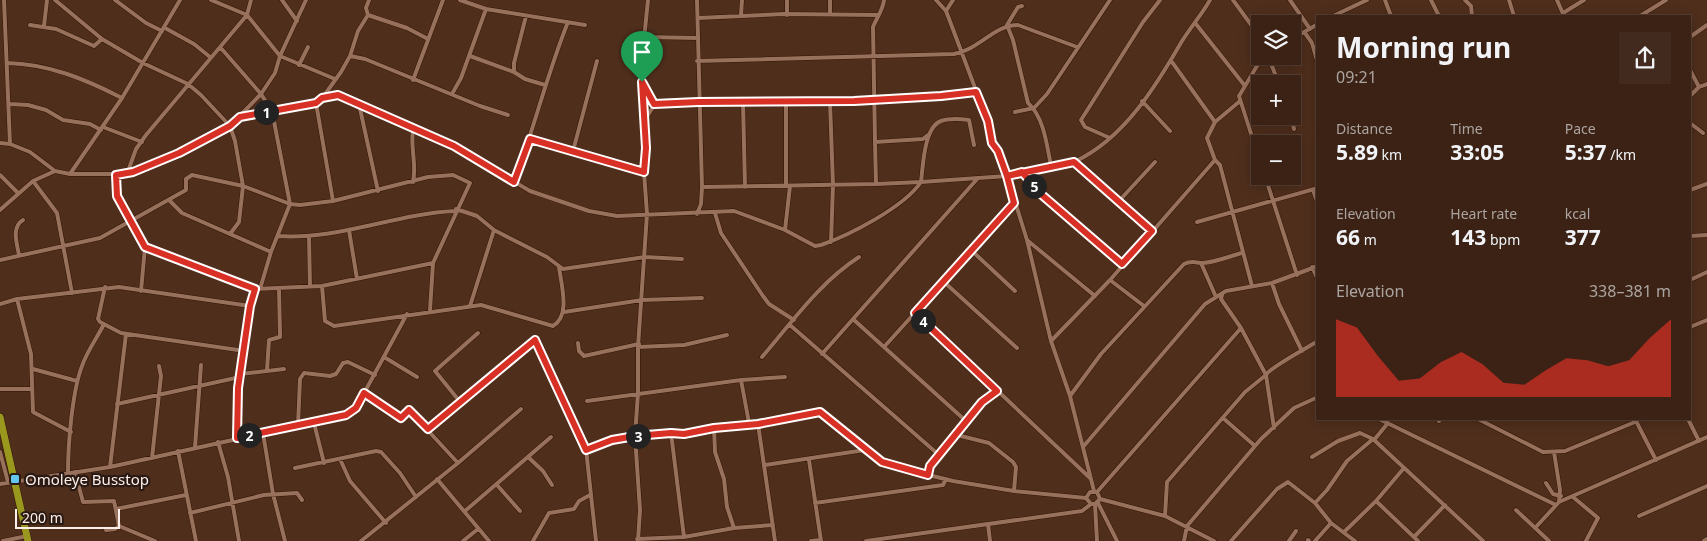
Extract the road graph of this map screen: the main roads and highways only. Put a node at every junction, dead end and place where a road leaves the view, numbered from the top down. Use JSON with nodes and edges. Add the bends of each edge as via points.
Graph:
{"nodes":[{"id":1,"x":0,"y":417,"type":"edge"},
{"id":2,"x":27,"y":539,"type":"edge"}],
"edges":[{"from":1,"to":2,"type":"highway","via":[[11,481]]}]}
